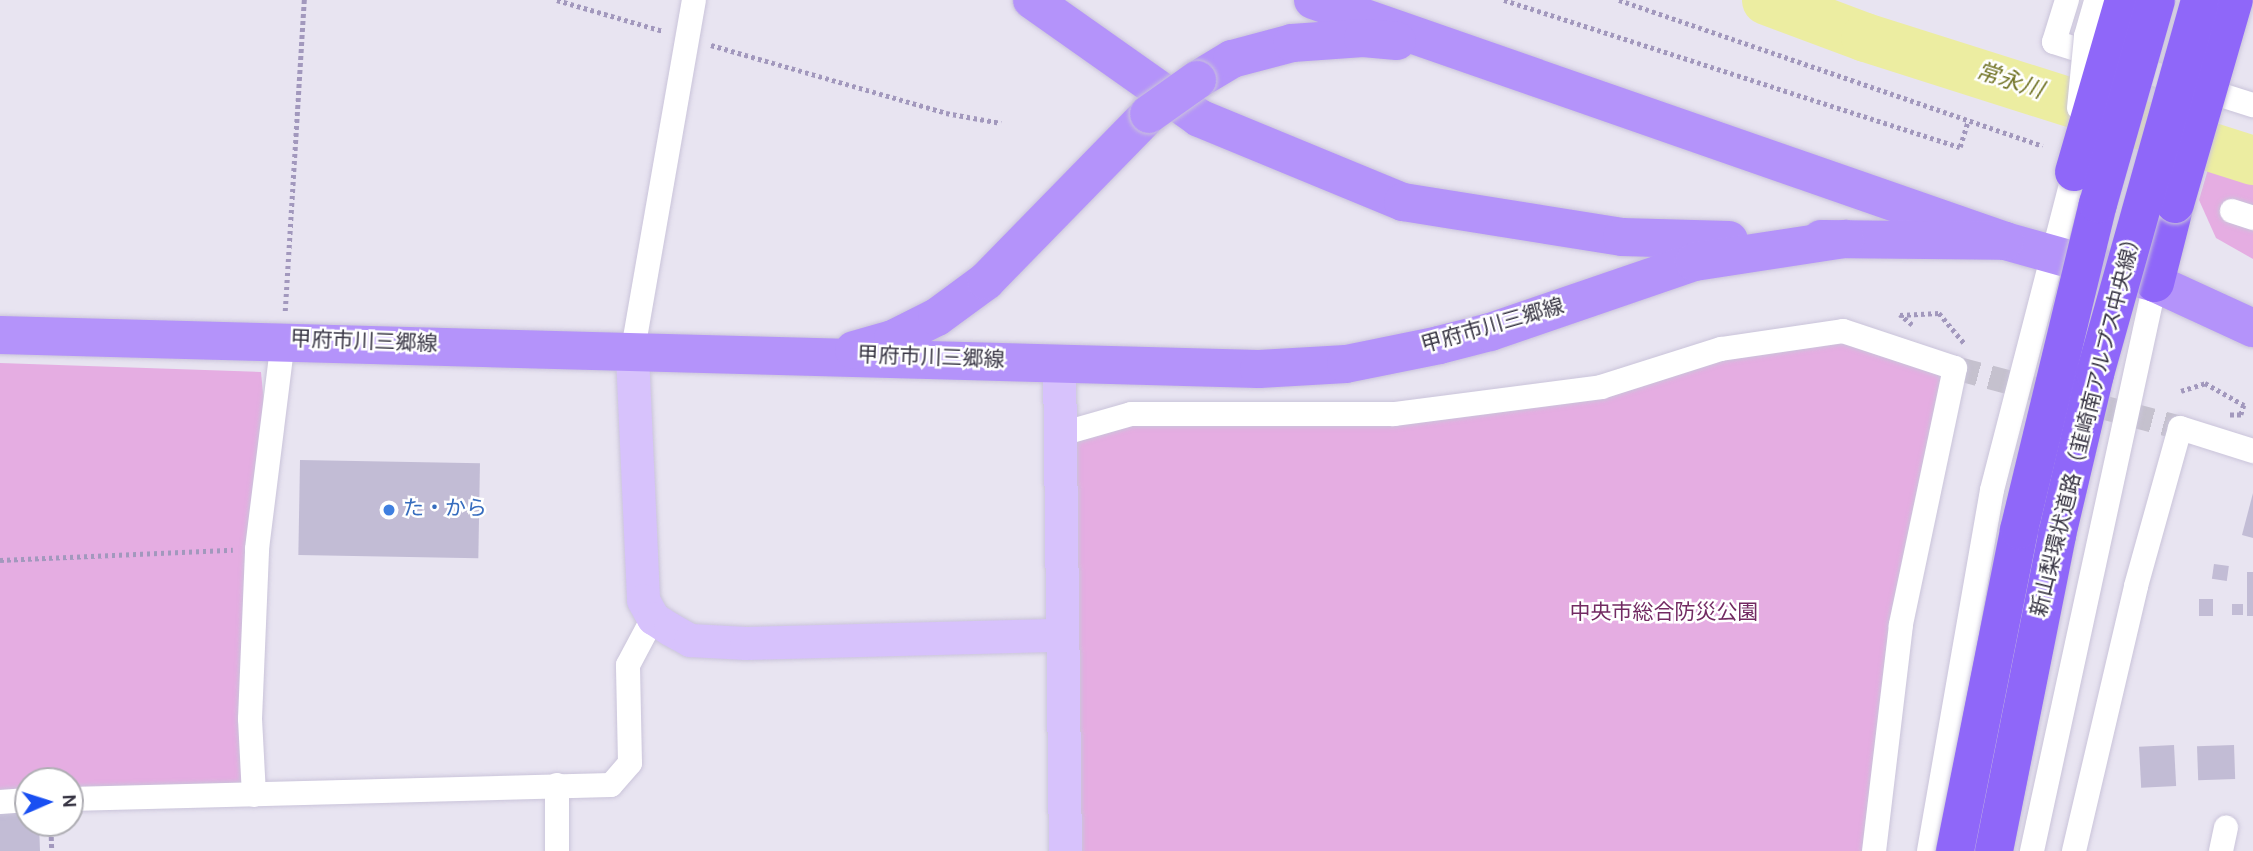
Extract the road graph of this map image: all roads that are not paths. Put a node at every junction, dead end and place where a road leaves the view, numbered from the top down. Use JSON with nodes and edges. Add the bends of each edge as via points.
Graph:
{"nodes":[{"id":1,"x":694,"y":0,"type":"edge"},
{"id":2,"x":1032,"y":0,"type":"edge"},
{"id":3,"x":1313,"y":0,"type":"edge"},
{"id":4,"x":2067,"y":0,"type":"edge"},
{"id":5,"x":2156,"y":0,"type":"edge"},
{"id":6,"x":2200,"y":0,"type":"edge"},
{"id":7,"x":2234,"y":0,"type":"edge"},
{"id":8,"x":2105,"y":1,"type":"edge"},
{"id":9,"x":1445,"y":45,"type":"junction"},
{"id":10,"x":2253,"y":105,"type":"edge"},
{"id":11,"x":2074,"y":172,"type":"joint"},
{"id":12,"x":1845,"y":239,"type":"junction"},
{"id":13,"x":2005,"y":241,"type":"junction"},
{"id":14,"x":2052,"y":254,"type":"junction"},
{"id":15,"x":2155,"y":284,"type":"junction"},
{"id":16,"x":2253,"y":328,"type":"edge"},
{"id":17,"x":0,"y":335,"type":"edge"},
{"id":18,"x":283,"y":340,"type":"junction"},
{"id":19,"x":632,"y":355,"type":"junction"},
{"id":20,"x":835,"y":356,"type":"junction"},
{"id":21,"x":1059,"y":362,"type":"junction"},
{"id":22,"x":1061,"y":434,"type":"junction"},
{"id":23,"x":2253,"y":450,"type":"edge"},
{"id":24,"x":653,"y":618,"type":"junction"},
{"id":25,"x":1060,"y":635,"type":"junction"},
{"id":26,"x":556,"y":785,"type":"junction"},
{"id":27,"x":254,"y":794,"type":"junction"},
{"id":28,"x":84,"y":799,"type":"edge"},
{"id":29,"x":558,"y":851,"type":"edge"},
{"id":30,"x":1065,"y":851,"type":"edge"},
{"id":31,"x":1874,"y":851,"type":"edge"},
{"id":32,"x":1929,"y":851,"type":"edge"},
{"id":33,"x":1955,"y":851,"type":"edge"},
{"id":34,"x":1994,"y":851,"type":"edge"},
{"id":35,"x":2032,"y":851,"type":"edge"},
{"id":36,"x":2074,"y":851,"type":"edge"}],
"edges":[{"from":1,"to":19,"type":"street"},
{"from":2,"to":12,"type":"main road","name":"甲府市川三郷線","via":[[1199,118],[1403,202],[1622,237]]},
{"from":3,"to":9,"type":"main road","name":"甲府市川三郷線"},
{"from":4,"to":10,"type":"street","via":[[2054,42]]},
{"from":5,"to":33,"type":"highway","name":"新山梨環状道路（韮崎南アルプス中央線）","bridge":true,"via":[[2098,204],[2018,530]]},
{"from":6,"to":34,"type":"highway","name":"新山梨環状道路（韮崎南アルプス中央線）","bridge":true,"via":[[2092,388],[2057,535]]},
{"from":7,"to":15,"type":"highway","bridge":true},
{"from":8,"to":11,"type":"highway","bridge":true},
{"from":9,"to":13,"type":"main road","name":"甲府市川三郷線"},
{"from":9,"to":20,"type":"main road","bridge":true,"via":[[1363,37],[1292,43],[1232,59],[1149,114],[986,281],[937,317],[893,339]]},
{"from":11,"to":14,"type":"street"},
{"from":12,"to":13,"type":"main road","name":"甲府市川三郷線"},
{"from":12,"to":21,"type":"main road","name":"甲府市川三郷線","via":[[1694,262],[1490,332],[1346,364],[1259,369]]},
{"from":13,"to":14,"type":"main road","name":"甲府市川三郷線"},
{"from":14,"to":15,"type":"main road","name":"甲府市川三郷線"},
{"from":14,"to":32,"type":"street","via":[[1992,490]]},
{"from":15,"to":16,"type":"main road","name":"甲府市川三郷線"},
{"from":15,"to":35,"type":"street"},
{"from":17,"to":18,"type":"main road","name":"甲府市川三郷線"},
{"from":18,"to":19,"type":"main road","name":"甲府市川三郷線"},
{"from":18,"to":27,"type":"street","via":[[257,549],[250,719]]},
{"from":19,"to":20,"type":"main road","name":"甲府市川三郷線"},
{"from":19,"to":24,"type":"street","via":[[639,570],[643,600]]},
{"from":20,"to":21,"type":"main road","name":"甲府市川三郷線"},
{"from":21,"to":22,"type":"street"},
{"from":22,"to":25,"type":"street"},
{"from":22,"to":31,"type":"street","via":[[1131,414],[1394,414],[1601,387],[1721,349],[1843,331],[1955,368],[1901,625]]},
{"from":23,"to":36,"type":"street","via":[[2180,428],[2136,586]]},
{"from":24,"to":25,"type":"street","via":[[690,640],[704,641]]},
{"from":24,"to":26,"type":"street","via":[[628,664],[630,763],[611,785]]},
{"from":25,"to":30,"type":"street"},
{"from":26,"to":27,"type":"street"},
{"from":26,"to":29,"type":"street"},
{"from":27,"to":28,"type":"street"}]}
